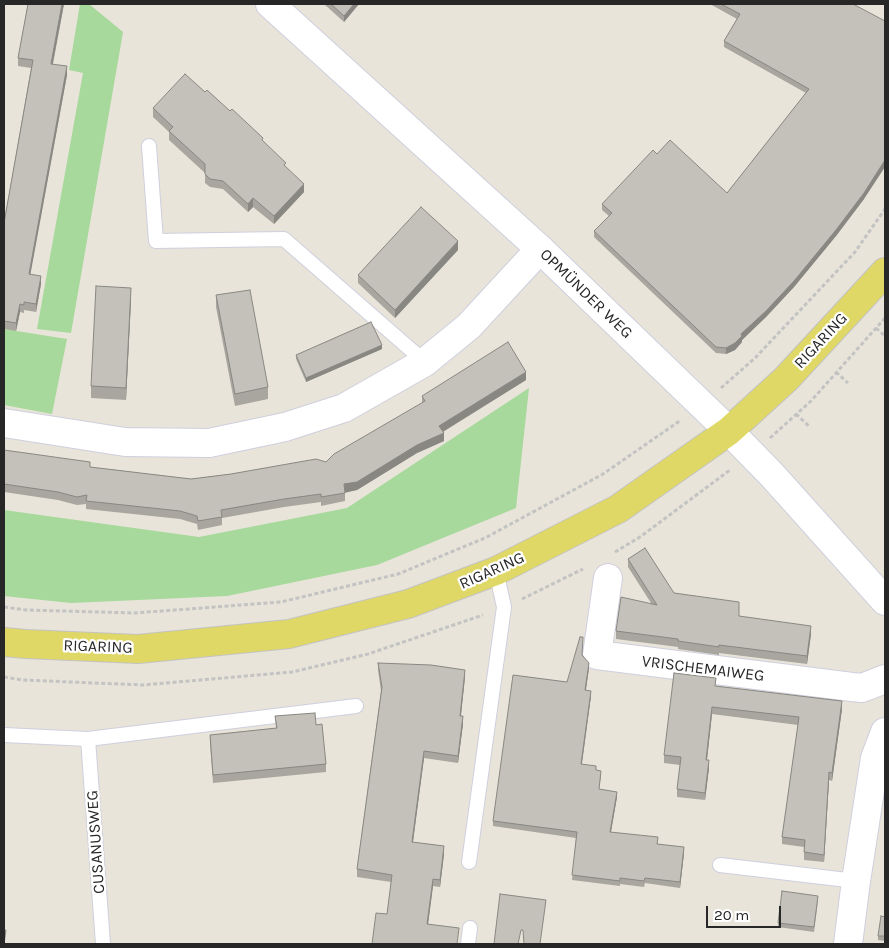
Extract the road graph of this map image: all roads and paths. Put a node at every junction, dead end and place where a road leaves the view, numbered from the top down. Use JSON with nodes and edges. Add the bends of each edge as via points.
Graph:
{"nodes":[{"id":1,"x":270,"y":4,"type":"edge"},
{"id":2,"x":149,"y":146,"type":"dead end"},
{"id":3,"x":885,"y":209,"type":"edge"},
{"id":4,"x":540,"y":249,"type":"junction"},
{"id":5,"x":885,"y":272,"type":"edge"},
{"id":6,"x":885,"y":318,"type":"edge"},
{"id":7,"x":876,"y":328,"type":"junction"},
{"id":8,"x":885,"y":336,"type":"edge"},
{"id":9,"x":425,"y":362,"type":"junction"},
{"id":10,"x":836,"y":372,"type":"junction"},
{"id":11,"x":848,"y":383,"type":"dead end"},
{"id":12,"x":702,"y":405,"type":"junction"},
{"id":13,"x":796,"y":414,"type":"junction"},
{"id":14,"x":4,"y":423,"type":"edge"},
{"id":15,"x":810,"y":427,"type":"dead end"},
{"id":16,"x":729,"y":430,"type":"junction"},
{"id":17,"x":752,"y":454,"type":"junction"},
{"id":18,"x":602,"y":567,"type":"junction"},
{"id":19,"x":496,"y":571,"type":"junction"},
{"id":20,"x":885,"y":601,"type":"edge"},
{"id":21,"x":4,"y":607,"type":"edge"},
{"id":22,"x":504,"y":607,"type":"junction"},
{"id":23,"x":4,"y":642,"type":"edge"},
{"id":24,"x":885,"y":678,"type":"edge"},
{"id":25,"x":356,"y":706,"type":"dead end"},
{"id":26,"x":885,"y":732,"type":"edge"},
{"id":27,"x":4,"y":735,"type":"edge"},
{"id":28,"x":88,"y":739,"type":"junction"},
{"id":29,"x":470,"y":862,"type":"dead end"},
{"id":30,"x":720,"y":865,"type":"dead end"},
{"id":31,"x":856,"y":881,"type":"junction"},
{"id":32,"x":470,"y":928,"type":"dead end"},
{"id":33,"x":103,"y":944,"type":"edge"},
{"id":34,"x":468,"y":944,"type":"edge"},
{"id":35,"x":848,"y":944,"type":"edge"}],
"edges":[{"from":1,"to":4,"type":"street","name":"OPMÜNDER WEG"},
{"from":2,"to":9,"type":"lane","via":[[156,241],[284,239]]},
{"from":3,"to":12,"type":"path","via":[[855,252],[755,358]]},
{"from":4,"to":9,"type":"street","via":[[469,326]]},
{"from":4,"to":12,"type":"street","name":"OPMÜNDER WEG"},
{"from":5,"to":16,"type":"main road","name":"RIGARING","via":[[786,379]]},
{"from":6,"to":7,"type":"path"},
{"from":7,"to":8,"type":"path"},
{"from":7,"to":10,"type":"path"},
{"from":9,"to":14,"type":"street","via":[[344,408],[285,427],[209,443],[125,442]]},
{"from":10,"to":11,"type":"path"},
{"from":10,"to":13,"type":"path"},
{"from":12,"to":16,"type":"street","name":"OPMÜNDER WEG"},
{"from":12,"to":21,"type":"path","via":[[603,474],[485,538],[398,574],[282,602],[136,613]]},
{"from":13,"to":15,"type":"path"},
{"from":13,"to":17,"type":"path"},
{"from":16,"to":17,"type":"street","name":"OPMÜNDER WEG"},
{"from":16,"to":19,"type":"main road","name":"RIGARING","via":[[618,509]]},
{"from":17,"to":18,"type":"path"},
{"from":17,"to":20,"type":"street","name":"OPMÜNDER WEG"},
{"from":18,"to":22,"type":"path"},
{"from":18,"to":24,"type":"street","name":"VRISCHEMAIWEG","via":[[597,655],[862,688]]},
{"from":19,"to":22,"type":"lane"},
{"from":19,"to":23,"type":"main road","name":"RIGARING","via":[[408,604],[289,634],[138,649]]},
{"from":22,"to":29,"type":"lane"},
{"from":25,"to":28,"type":"lane"},
{"from":26,"to":31,"type":"street","via":[[875,758]]},
{"from":27,"to":28,"type":"lane"},
{"from":28,"to":33,"type":"lane","name":"CUSANUSWEG"},
{"from":30,"to":31,"type":"lane"},
{"from":31,"to":35,"type":"street"},
{"from":32,"to":34,"type":"lane"}]}
